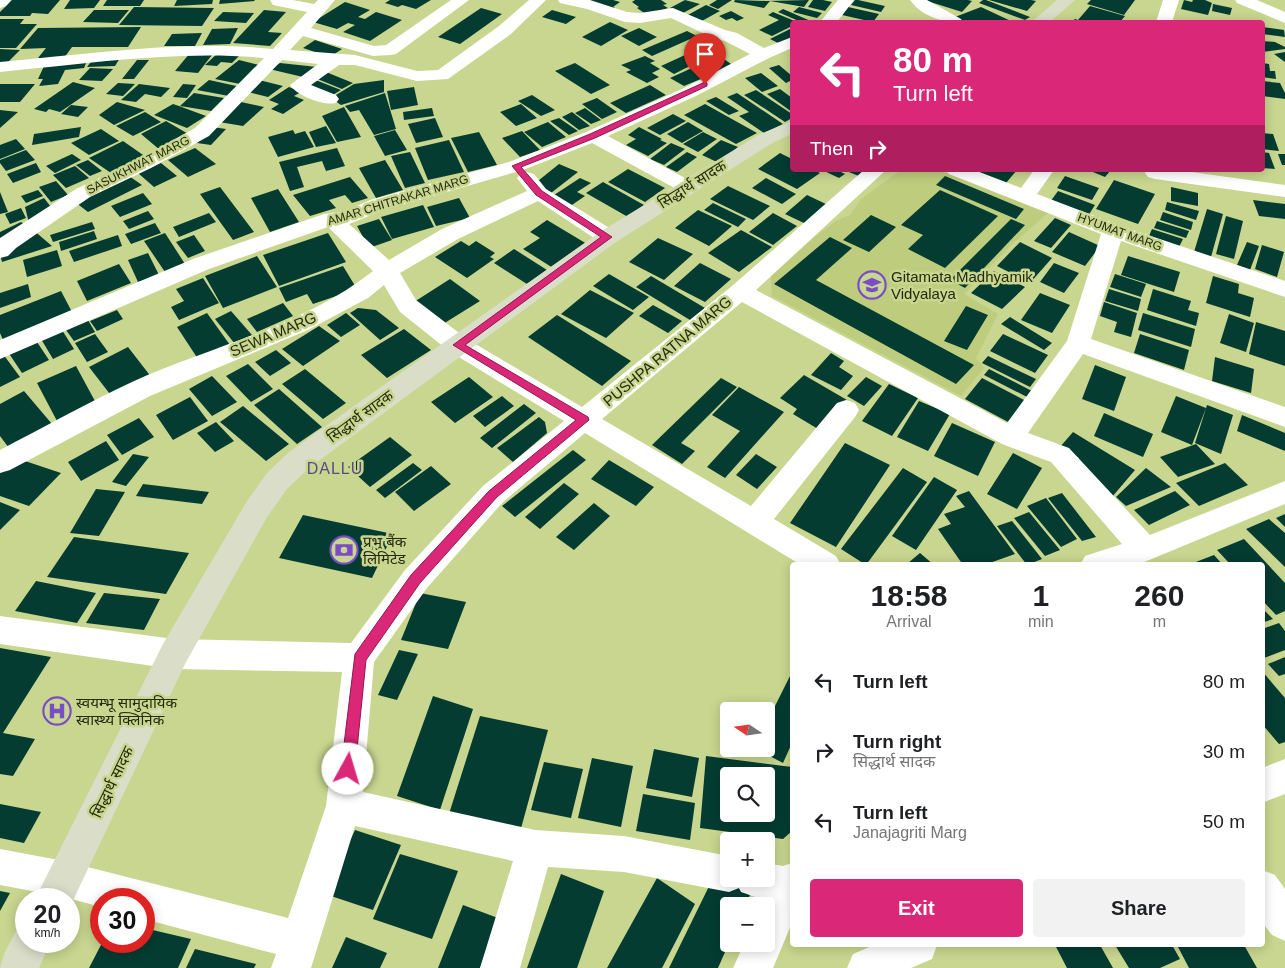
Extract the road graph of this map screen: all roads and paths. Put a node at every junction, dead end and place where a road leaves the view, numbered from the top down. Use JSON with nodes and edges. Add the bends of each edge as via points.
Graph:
{"nodes":[{"id":1,"x":3,"y":0,"type":"edge"},
{"id":2,"x":278,"y":0,"type":"edge"},
{"id":3,"x":461,"y":0,"type":"edge"},
{"id":4,"x":538,"y":0,"type":"edge"},
{"id":5,"x":566,"y":0,"type":"edge"},
{"id":6,"x":846,"y":0,"type":"edge"},
{"id":7,"x":918,"y":0,"type":"edge"},
{"id":8,"x":1067,"y":0,"type":"edge"},
{"id":9,"x":1171,"y":0,"type":"edge"},
{"id":10,"x":1243,"y":0,"type":"edge"},
{"id":11,"x":0,"y":3,"type":"edge"},
{"id":12,"x":323,"y":5,"type":"edge"},
{"id":13,"x":1285,"y":18,"type":"edge"},
{"id":14,"x":830,"y":20,"type":"edge"},
{"id":15,"x":951,"y":20,"type":"edge"},
{"id":16,"x":1044,"y":20,"type":"edge"},
{"id":17,"x":1165,"y":20,"type":"edge"},
{"id":18,"x":300,"y":30,"type":"junction"},
{"id":19,"x":790,"y":43,"type":"edge"},
{"id":20,"x":763,"y":54,"type":"junction"},
{"id":21,"x":276,"y":56,"type":"junction"},
{"id":22,"x":335,"y":60,"type":"junction"},
{"id":23,"x":0,"y":67,"type":"edge"},
{"id":24,"x":330,"y":99,"type":"dead end"},
{"id":25,"x":790,"y":128,"type":"edge"},
{"id":26,"x":593,"y":136,"type":"junction"},
{"id":27,"x":516,"y":166,"type":"junction"},
{"id":28,"x":874,"y":172,"type":"edge"},
{"id":29,"x":961,"y":172,"type":"edge"},
{"id":30,"x":1043,"y":172,"type":"edge"},
{"id":31,"x":1155,"y":173,"type":"dead end"},
{"id":32,"x":1231,"y":177,"type":"edge"},
{"id":33,"x":687,"y":187,"type":"junction"},
{"id":34,"x":1285,"y":191,"type":"edge"},
{"id":35,"x":539,"y":193,"type":"junction"},
{"id":36,"x":1025,"y":197,"type":"junction"},
{"id":37,"x":331,"y":220,"type":"junction"},
{"id":38,"x":1113,"y":231,"type":"junction"},
{"id":39,"x":608,"y":237,"type":"junction"},
{"id":40,"x":0,"y":251,"type":"edge"},
{"id":41,"x":387,"y":271,"type":"junction"},
{"id":42,"x":1285,"y":289,"type":"edge"},
{"id":43,"x":740,"y":291,"type":"junction"},
{"id":44,"x":1078,"y":343,"type":"junction"},
{"id":45,"x":458,"y":345,"type":"junction"},
{"id":46,"x":0,"y":350,"type":"edge"},
{"id":47,"x":846,"y":410,"type":"dead end"},
{"id":48,"x":1285,"y":417,"type":"edge"},
{"id":49,"x":584,"y":420,"type":"junction"},
{"id":50,"x":1011,"y":437,"type":"junction"},
{"id":51,"x":0,"y":462,"type":"edge"},
{"id":52,"x":1285,"y":492,"type":"edge"},
{"id":53,"x":755,"y":522,"type":"junction"},
{"id":54,"x":1145,"y":550,"type":"junction"},
{"id":55,"x":821,"y":562,"type":"edge"},
{"id":56,"x":1105,"y":562,"type":"edge"},
{"id":57,"x":0,"y":630,"type":"edge"},
{"id":58,"x":174,"y":654,"type":"junction"},
{"id":59,"x":359,"y":658,"type":"junction"},
{"id":60,"x":1285,"y":776,"type":"edge"},
{"id":61,"x":1265,"y":785,"type":"edge"},
{"id":62,"x":344,"y":806,"type":"junction"},
{"id":63,"x":534,"y":848,"type":"junction"},
{"id":64,"x":0,"y":867,"type":"edge"},
{"id":65,"x":720,"y":872,"type":"edge"},
{"id":66,"x":775,"y":881,"type":"edge"},
{"id":67,"x":790,"y":883,"type":"edge"},
{"id":68,"x":790,"y":885,"type":"edge"},
{"id":69,"x":56,"y":888,"type":"edge"},
{"id":70,"x":59,"y":888,"type":"edge"},
{"id":71,"x":1265,"y":892,"type":"edge"},
{"id":72,"x":155,"y":904,"type":"edge"},
{"id":73,"x":775,"y":919,"type":"edge"},
{"id":74,"x":1285,"y":922,"type":"edge"},
{"id":75,"x":914,"y":947,"type":"edge"},
{"id":76,"x":760,"y":952,"type":"edge"},
{"id":77,"x":26,"y":953,"type":"edge"},
{"id":78,"x":296,"y":954,"type":"edge"},
{"id":79,"x":18,"y":968,"type":"edge"},
{"id":80,"x":500,"y":968,"type":"edge"},
{"id":81,"x":753,"y":968,"type":"edge"},
{"id":82,"x":868,"y":968,"type":"edge"}],
"edges":[{"from":1,"to":11,"type":"street"},
{"from":2,"to":12,"type":"street"},
{"from":3,"to":18,"type":"street","via":[[390,50],[373,51]]},
{"from":4,"to":22,"type":"street","via":[[505,30],[442,76],[417,76],[355,60]]},
{"from":5,"to":20,"type":"street","via":[[625,17],[673,13]]},
{"from":6,"to":14,"type":"street"},
{"from":7,"to":15,"type":"street"},
{"from":8,"to":16,"type":"street"},
{"from":9,"to":17,"type":"street"},
{"from":10,"to":13,"type":"street"},
{"from":12,"to":18,"type":"street","name":"SASUKHWAT MARG"},
{"from":18,"to":21,"type":"street","name":"SASUKHWAT MARG"},
{"from":19,"to":20,"type":"street","name":"AMAR CHITRAKAR MARG"},
{"from":20,"to":26,"type":"street","name":"AMAR CHITRAKAR MARG","via":[[690,92]]},
{"from":21,"to":22,"type":"street"},
{"from":21,"to":23,"type":"street","via":[[233,50],[187,50]]},
{"from":21,"to":40,"type":"street","name":"SASUKHWAT MARG","via":[[202,132],[83,193]]},
{"from":22,"to":24,"type":"street","via":[[299,85]]},
{"from":25,"to":33,"type":"street","name":"सिद्धार्थ सादक","via":[[767,138]]},
{"from":26,"to":27,"type":"street","name":"AMAR CHITRAKAR MARG"},
{"from":26,"to":33,"type":"street"},
{"from":27,"to":35,"type":"street"},
{"from":27,"to":37,"type":"street","name":"AMAR CHITRAKAR MARG"},
{"from":28,"to":43,"type":"street","name":"PUSHPA RATNA MARG"},
{"from":29,"to":36,"type":"street","name":"HYUMAT MARG"},
{"from":30,"to":36,"type":"street"},
{"from":31,"to":32,"type":"street"},
{"from":32,"to":34,"type":"street"},
{"from":33,"to":39,"type":"street","name":"सिद्धार्थ सादक"},
{"from":35,"to":39,"type":"street"},
{"from":35,"to":41,"type":"street","name":"SEWA MARG","via":[[450,234]]},
{"from":36,"to":38,"type":"street","name":"HYUMAT MARG"},
{"from":37,"to":41,"type":"street"},
{"from":37,"to":46,"type":"street","name":"AMAR CHITRAKAR MARG","via":[[201,264]]},
{"from":38,"to":42,"type":"street","name":"HYUMAT MARG"},
{"from":38,"to":44,"type":"street"},
{"from":39,"to":45,"type":"street","name":"सिद्धार्थ सादक"},
{"from":41,"to":45,"type":"street","via":[[408,306]]},
{"from":41,"to":51,"type":"street","name":"SEWA MARG","via":[[360,293],[300,324],[141,389]]},
{"from":43,"to":49,"type":"street","name":"PUSHPA RATNA MARG"},
{"from":43,"to":50,"type":"street"},
{"from":44,"to":48,"type":"street"},
{"from":44,"to":50,"type":"street"},
{"from":45,"to":49,"type":"street"},
{"from":45,"to":58,"type":"street","name":"सिद्धार्थ सादक","via":[[299,460],[277,481],[257,509]]},
{"from":47,"to":53,"type":"street"},
{"from":49,"to":53,"type":"street"},
{"from":49,"to":59,"type":"street","name":"PUSHPA RATNA MARG","via":[[493,494],[416,579]]},
{"from":50,"to":54,"type":"street","via":[[1060,455]]},
{"from":52,"to":54,"type":"street"},
{"from":53,"to":55,"type":"street"},
{"from":54,"to":56,"type":"street"},
{"from":57,"to":58,"type":"street"},
{"from":58,"to":59,"type":"street"},
{"from":58,"to":70,"type":"street","name":"सिद्धार्थ सादक"},
{"from":59,"to":62,"type":"street"},
{"from":60,"to":61,"type":"street"},
{"from":62,"to":63,"type":"street"},
{"from":62,"to":78,"type":"street"},
{"from":63,"to":65,"type":"street","via":[[624,854]]},
{"from":63,"to":80,"type":"street"},
{"from":64,"to":69,"type":"street"},
{"from":66,"to":67,"type":"street"},
{"from":68,"to":73,"type":"street"},
{"from":71,"to":74,"type":"street"},
{"from":72,"to":78,"type":"street"},
{"from":75,"to":82,"type":"street"},
{"from":76,"to":81,"type":"street"},
{"from":77,"to":79,"type":"street"}]}
